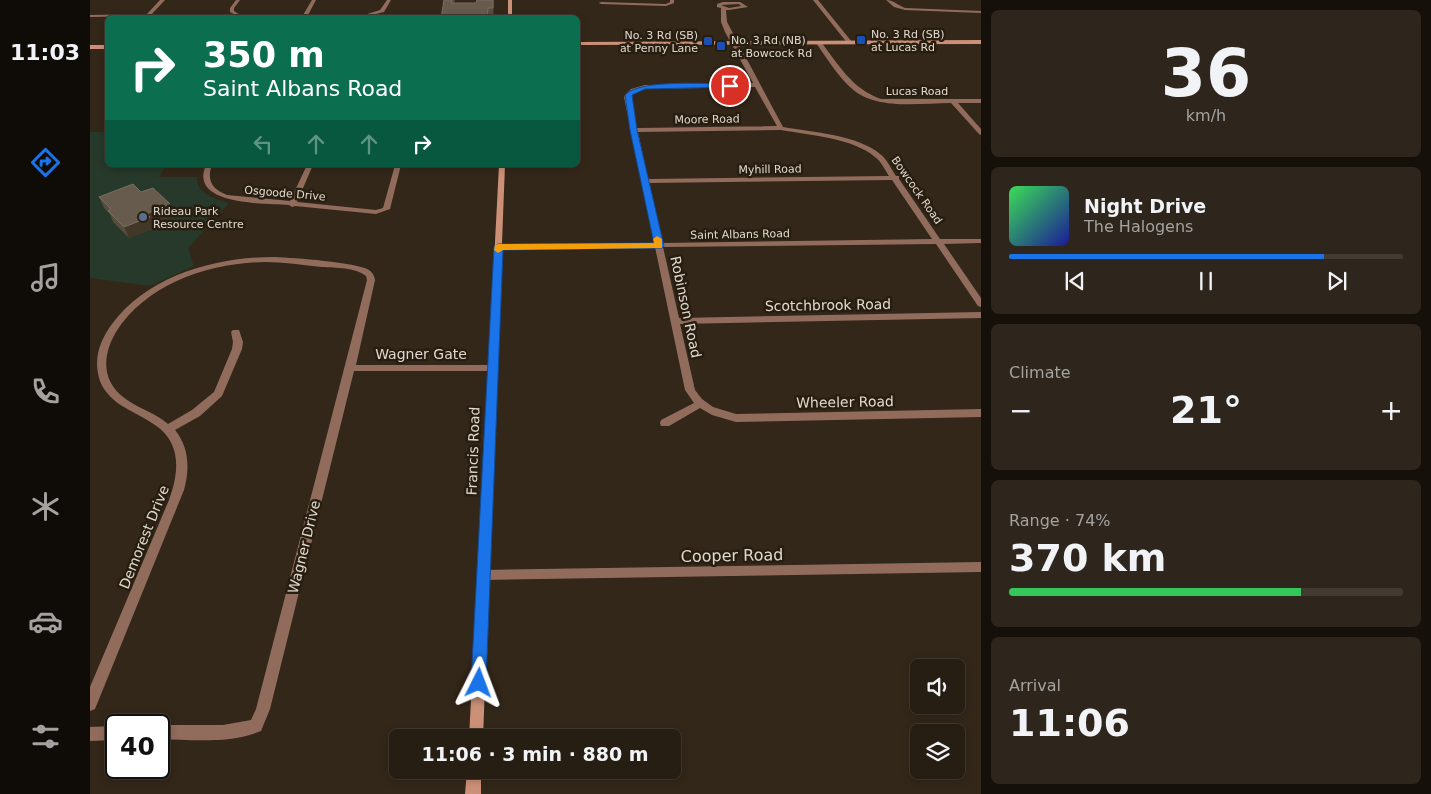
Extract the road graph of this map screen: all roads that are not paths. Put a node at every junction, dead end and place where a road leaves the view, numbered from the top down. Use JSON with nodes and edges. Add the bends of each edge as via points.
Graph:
{"nodes":[{"id":1,"x":163,"y":0,"type":"edge"},
{"id":2,"x":238,"y":0,"type":"edge"},
{"id":3,"x":314,"y":0,"type":"edge"},
{"id":4,"x":389,"y":0,"type":"edge"},
{"id":5,"x":510,"y":0,"type":"edge"},
{"id":6,"x":672,"y":0,"type":"edge"},
{"id":7,"x":815,"y":0,"type":"edge"},
{"id":8,"x":888,"y":0,"type":"edge"},
{"id":9,"x":601,"y":3,"type":"dead end"},
{"id":10,"x":723,"y":8,"type":"dead end"},
{"id":11,"x":980,"y":14,"type":"edge"},
{"id":12,"x":148,"y":15,"type":"edge"},
{"id":13,"x":237,"y":15,"type":"edge"},
{"id":14,"x":305,"y":15,"type":"edge"},
{"id":15,"x":371,"y":15,"type":"edge"},
{"id":16,"x":510,"y":15,"type":"edge"},
{"id":17,"x":90,"y":16,"type":"edge"},
{"id":18,"x":105,"y":16,"type":"edge"},
{"id":19,"x":981,"y":42,"type":"edge"},
{"id":20,"x":735,"y":43,"type":"junction"},
{"id":21,"x":819,"y":43,"type":"junction"},
{"id":22,"x":850,"y":43,"type":"junction"},
{"id":23,"x":580,"y":44,"type":"edge"},
{"id":24,"x":90,"y":47,"type":"edge"},
{"id":25,"x":105,"y":47,"type":"edge"},
{"id":26,"x":756,"y":86,"type":"junction"},
{"id":27,"x":953,"y":101,"type":"junction"},
{"id":28,"x":981,"y":101,"type":"edge"},
{"id":29,"x":781,"y":128,"type":"junction"},
{"id":30,"x":634,"y":130,"type":"junction"},
{"id":31,"x":981,"y":133,"type":"edge"},
{"id":32,"x":208,"y":167,"type":"edge"},
{"id":33,"x":309,"y":167,"type":"edge"},
{"id":34,"x":397,"y":167,"type":"edge"},
{"id":35,"x":502,"y":167,"type":"edge"},
{"id":36,"x":896,"y":178,"type":"junction"},
{"id":37,"x":645,"y":181,"type":"junction"},
{"id":38,"x":292,"y":205,"type":"junction"},
{"id":39,"x":981,"y":241,"type":"edge"},
{"id":40,"x":939,"y":242,"type":"junction"},
{"id":41,"x":659,"y":246,"type":"junction"},
{"id":42,"x":498,"y":247,"type":"junction"},
{"id":43,"x":981,"y":304,"type":"edge"},
{"id":44,"x":981,"y":316,"type":"edge"},
{"id":45,"x":675,"y":321,"type":"junction"},
{"id":46,"x":236,"y":332,"type":"dead end"},
{"id":47,"x":350,"y":368,"type":"junction"},
{"id":48,"x":492,"y":368,"type":"junction"},
{"id":49,"x":700,"y":404,"type":"junction"},
{"id":50,"x":981,"y":413,"type":"edge"},
{"id":51,"x":665,"y":423,"type":"dead end"},
{"id":52,"x":169,"y":429,"type":"junction"},
{"id":53,"x":981,"y":567,"type":"edge"},
{"id":54,"x":484,"y":575,"type":"junction"},
{"id":55,"x":90,"y":704,"type":"edge"},
{"id":56,"x":476,"y":729,"type":"edge"},
{"id":57,"x":170,"y":732,"type":"edge"},
{"id":58,"x":105,"y":733,"type":"edge"},
{"id":59,"x":90,"y":734,"type":"edge"},
{"id":60,"x":474,"y":779,"type":"edge"},
{"id":61,"x":473,"y":794,"type":"edge"}],
"edges":[{"from":1,"to":12,"type":"street"},
{"from":2,"to":13,"type":"street","via":[[232,10]]},
{"from":3,"to":14,"type":"street"},
{"from":4,"to":15,"type":"street","via":[[384,10]]},
{"from":5,"to":16,"type":"street"},
{"from":6,"to":9,"type":"street","via":[[666,5]]},
{"from":7,"to":22,"type":"street"},
{"from":8,"to":11,"type":"street","via":[[902,9]]},
{"from":10,"to":20,"type":"street","via":[[725,26]]},
{"from":17,"to":18,"type":"street"},
{"from":19,"to":22,"type":"street"},
{"from":20,"to":21,"type":"street"},
{"from":20,"to":23,"type":"street"},
{"from":20,"to":26,"type":"street"},
{"from":21,"to":22,"type":"street"},
{"from":21,"to":27,"type":"street","name":"Lucas Road","via":[[854,90],[866,97],[880,101]]},
{"from":24,"to":25,"type":"street"},
{"from":26,"to":29,"type":"street"},
{"from":26,"to":30,"type":"street","name":"Robinson Road","via":[[651,86],[637,89],[627,98]]},
{"from":27,"to":28,"type":"street","name":"Lucas Road"},
{"from":27,"to":31,"type":"street"},
{"from":29,"to":30,"type":"street","name":"Moore Road"},
{"from":29,"to":36,"type":"street","name":"Bowcock Road","via":[[866,148],[879,156]]},
{"from":30,"to":37,"type":"street","name":"Robinson Road"},
{"from":32,"to":38,"type":"street","name":"Osgoode Drive","via":[[206,181],[221,195],[238,200]]},
{"from":33,"to":38,"type":"street"},
{"from":34,"to":38,"type":"street","name":"Osgoode Drive","via":[[386,209],[376,212]]},
{"from":35,"to":42,"type":"street","name":"Francis Road"},
{"from":36,"to":37,"type":"street","name":"Myhill Road"},
{"from":36,"to":40,"type":"street","name":"Bowcock Road"},
{"from":37,"to":41,"type":"street","name":"Robinson Road"},
{"from":39,"to":40,"type":"street","name":"Saint Albans Road"},
{"from":40,"to":41,"type":"street","name":"Saint Albans Road"},
{"from":40,"to":43,"type":"street","name":"Bowcock Road"},
{"from":41,"to":42,"type":"street","name":"Saint Albans Road"},
{"from":41,"to":45,"type":"street","name":"Robinson Road"},
{"from":42,"to":48,"type":"street","name":"Francis Road"},
{"from":44,"to":45,"type":"street","name":"Scotchbrook Road"},
{"from":45,"to":49,"type":"street","name":"Robinson Road","via":[[690,390]]},
{"from":46,"to":52,"type":"street","via":[[237,349],[218,394],[196,413]]},
{"from":47,"to":48,"type":"street","name":"Wagner Gate"},
{"from":47,"to":52,"type":"street","name":"Wagner Drive","via":[[371,280],[368,272],[312,263],[250,260],[183,276],[144,297],[124,314],[108,336],[101,363],[110,390],[121,401]]},
{"from":47,"to":57,"type":"street","name":"Wagner Drive","via":[[256,726],[250,729]]},
{"from":48,"to":54,"type":"street","name":"Francis Road"},
{"from":49,"to":50,"type":"street","name":"Wheeler Road","via":[[736,418]]},
{"from":49,"to":51,"type":"street"},
{"from":52,"to":55,"type":"street","name":"Demorest Drive","via":[[182,457],[179,485]]},
{"from":53,"to":54,"type":"street","name":"Cooper Road"},
{"from":54,"to":56,"type":"street","name":"Francis Road"},
{"from":58,"to":59,"type":"street"},
{"from":60,"to":61,"type":"street"}]}
